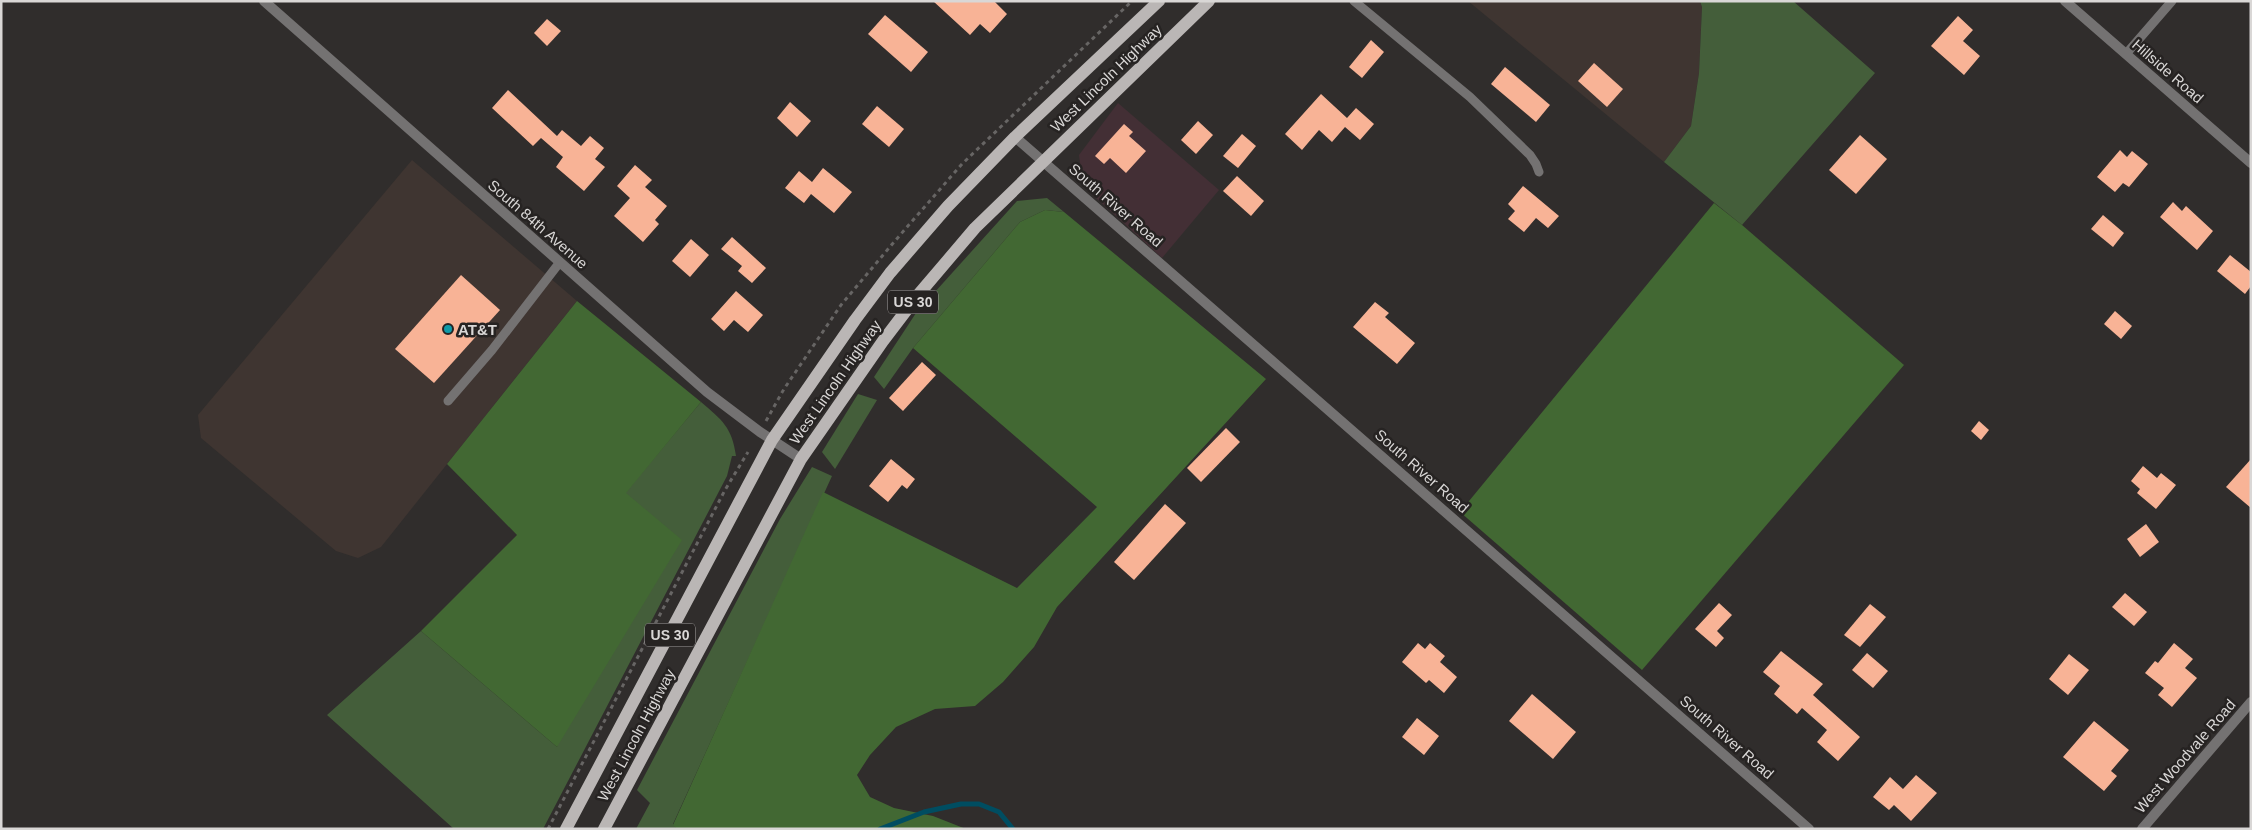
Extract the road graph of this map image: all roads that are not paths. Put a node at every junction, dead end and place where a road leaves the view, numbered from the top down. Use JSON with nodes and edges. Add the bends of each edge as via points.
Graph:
{"nodes":[{"id":1,"x":264,"y":1,"type":"edge"},
{"id":2,"x":1158,"y":1,"type":"edge"},
{"id":3,"x":1209,"y":1,"type":"edge"},
{"id":4,"x":1354,"y":1,"type":"edge"},
{"id":5,"x":2066,"y":1,"type":"edge"},
{"id":6,"x":2172,"y":1,"type":"edge"},
{"id":7,"x":2126,"y":54,"type":"junction"},
{"id":8,"x":1015,"y":137,"type":"junction"},
{"id":9,"x":1043,"y":161,"type":"junction"},
{"id":10,"x":2251,"y":163,"type":"edge"},
{"id":11,"x":1539,"y":172,"type":"dead end"},
{"id":12,"x":560,"y":262,"type":"junction"},
{"id":13,"x":448,"y":401,"type":"dead end"},
{"id":14,"x":772,"y":440,"type":"junction"},
{"id":15,"x":801,"y":459,"type":"junction"},
{"id":16,"x":2251,"y":702,"type":"edge"},
{"id":17,"x":606,"y":826,"type":"edge"},
{"id":18,"x":566,"y":829,"type":"edge"},
{"id":19,"x":1809,"y":829,"type":"edge"},
{"id":20,"x":2142,"y":829,"type":"edge"}],
"edges":[{"from":1,"to":12,"type":"street","name":"South 84th Avenue"},
{"from":2,"to":8,"type":"main road","name":"West Lincoln Highway","number":"US 30"},
{"from":3,"to":9,"type":"main road","name":"West Lincoln Highway","number":"US 30"},
{"from":4,"to":11,"type":"lane","via":[[1470,97],[1530,155]]},
{"from":5,"to":7,"type":"street","name":"Hillside Road"},
{"from":6,"to":7,"type":"lane"},
{"from":7,"to":10,"type":"street","name":"Hillside Road"},
{"from":8,"to":9,"type":"street","name":"South River Road"},
{"from":8,"to":14,"type":"main road","name":"West Lincoln Highway","number":"US 30","via":[[948,206],[890,273]]},
{"from":9,"to":15,"type":"main road","name":"West Lincoln Highway","number":"US 30","via":[[975,228],[918,295]]},
{"from":9,"to":19,"type":"street","name":"South River Road"},
{"from":12,"to":13,"type":"lane"},
{"from":12,"to":14,"type":"street","name":"South 84th Avenue","via":[[708,392]]},
{"from":14,"to":15,"type":"street","name":"South 84th Avenue"},
{"from":14,"to":18,"type":"main road","name":"West Lincoln Highway","number":"US 30"},
{"from":15,"to":17,"type":"main road","name":"West Lincoln Highway","number":"US 30"},
{"from":16,"to":20,"type":"street","name":"West Woodvale Road"}]}
